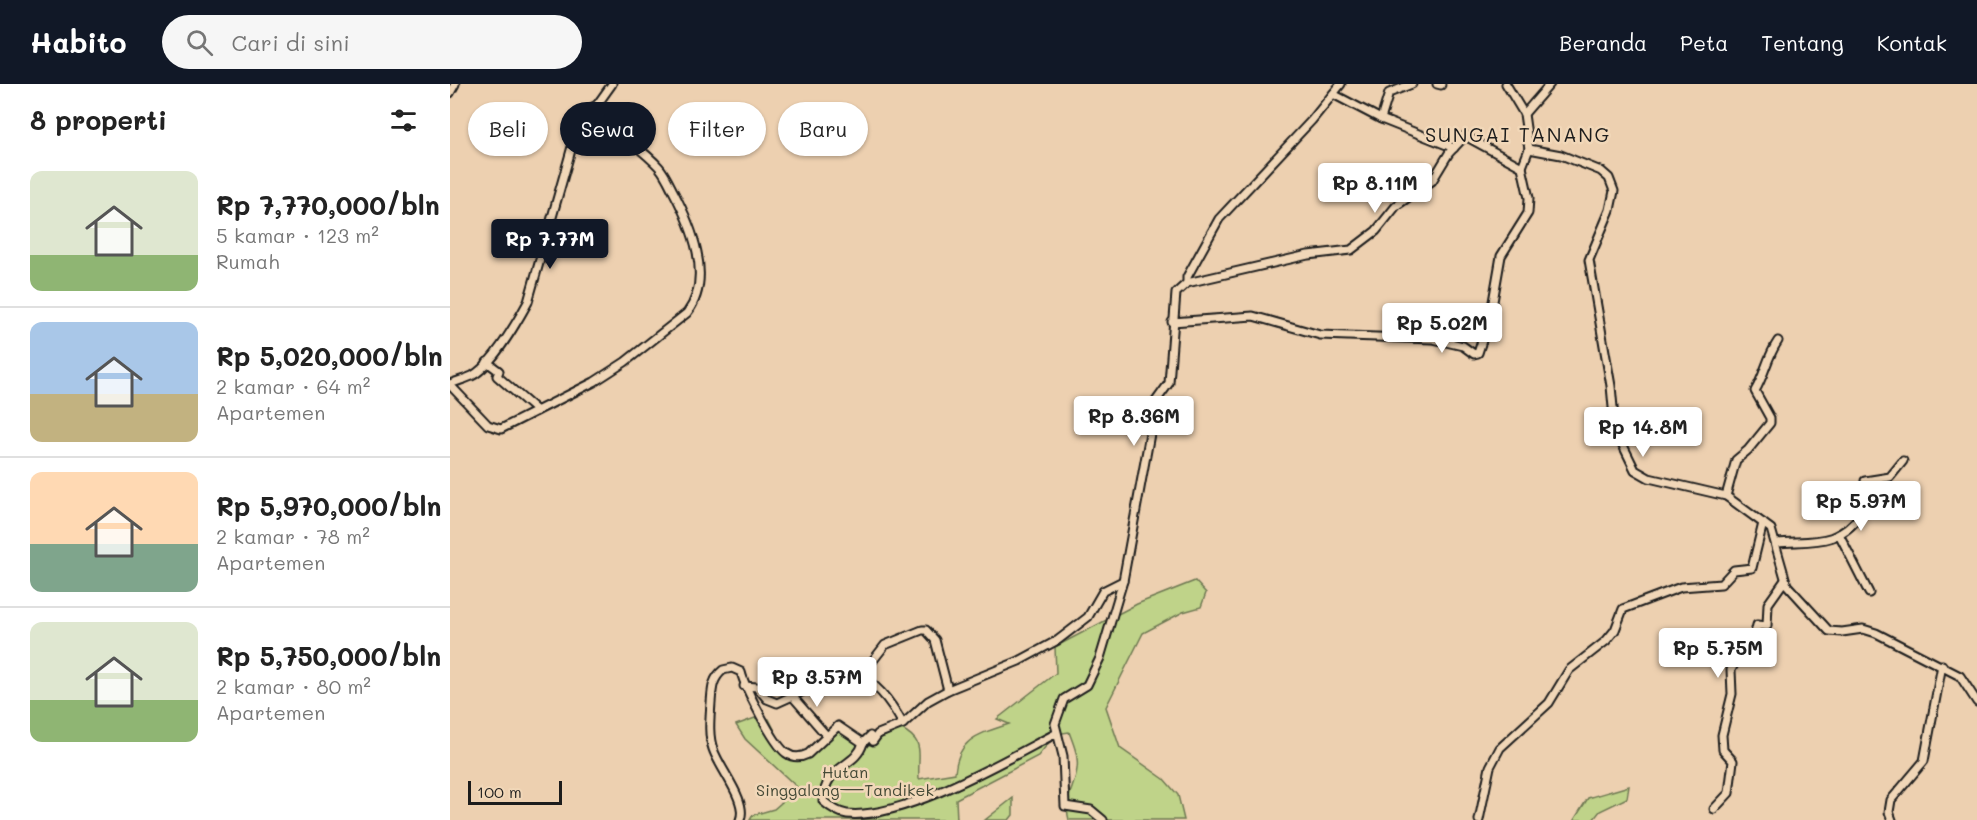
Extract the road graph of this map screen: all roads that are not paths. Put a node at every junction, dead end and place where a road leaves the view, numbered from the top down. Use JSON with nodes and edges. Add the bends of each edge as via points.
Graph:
{"nodes":[{"id":1,"x":455,"y":84,"type":"edge"},
{"id":2,"x":612,"y":84,"type":"edge"},
{"id":3,"x":1341,"y":84,"type":"edge"},
{"id":4,"x":1412,"y":84,"type":"edge"},
{"id":5,"x":1506,"y":84,"type":"edge"},
{"id":6,"x":1550,"y":84,"type":"edge"},
{"id":7,"x":450,"y":93,"type":"edge"},
{"id":8,"x":1333,"y":94,"type":"junction"},
{"id":9,"x":599,"y":102,"type":"edge"},
{"id":10,"x":1524,"y":114,"type":"junction"},
{"id":11,"x":1382,"y":118,"type":"junction"},
{"id":12,"x":1454,"y":148,"type":"junction"},
{"id":13,"x":1529,"y":149,"type":"junction"},
{"id":14,"x":570,"y":156,"type":"edge"},
{"id":15,"x":646,"y":156,"type":"edge"},
{"id":16,"x":1522,"y":167,"type":"junction"},
{"id":17,"x":1187,"y":282,"type":"junction"},
{"id":18,"x":1172,"y":322,"type":"junction"},
{"id":19,"x":1778,"y":341,"type":"dead end"},
{"id":20,"x":487,"y":362,"type":"junction"},
{"id":21,"x":450,"y":384,"type":"edge"},
{"id":22,"x":537,"y":411,"type":"junction"},
{"id":23,"x":1903,"y":461,"type":"dead end"},
{"id":24,"x":1726,"y":496,"type":"junction"},
{"id":25,"x":1763,"y":523,"type":"junction"},
{"id":26,"x":1839,"y":534,"type":"junction"},
{"id":27,"x":1777,"y":543,"type":"junction"},
{"id":28,"x":1785,"y":580,"type":"junction"},
{"id":29,"x":1123,"y":581,"type":"junction"},
{"id":30,"x":1869,"y":593,"type":"dead end"},
{"id":31,"x":1942,"y":665,"type":"junction"},
{"id":32,"x":861,"y":676,"type":"junction"},
{"id":33,"x":744,"y":686,"type":"junction"},
{"id":34,"x":948,"y":690,"type":"junction"},
{"id":35,"x":793,"y":697,"type":"junction"},
{"id":36,"x":1977,"y":702,"type":"edge"},
{"id":37,"x":903,"y":724,"type":"junction"},
{"id":38,"x":1055,"y":734,"type":"junction"},
{"id":39,"x":826,"y":735,"type":"junction"},
{"id":40,"x":863,"y":743,"type":"junction"},
{"id":41,"x":1714,"y":809,"type":"dead end"},
{"id":42,"x":740,"y":820,"type":"edge"},
{"id":43,"x":1103,"y":820,"type":"edge"},
{"id":44,"x":1479,"y":820,"type":"edge"},
{"id":45,"x":1892,"y":820,"type":"edge"}],
"edges":[{"from":1,"to":7,"type":"street"},
{"from":2,"to":9,"type":"street"},
{"from":3,"to":8,"type":"street"},
{"from":4,"to":11,"type":"street","via":[[1389,93]]},
{"from":5,"to":10,"type":"street"},
{"from":6,"to":10,"type":"street"},
{"from":8,"to":11,"type":"street"},
{"from":8,"to":17,"type":"street","via":[[1219,219]]},
{"from":10,"to":13,"type":"street"},
{"from":11,"to":12,"type":"street"},
{"from":12,"to":16,"type":"street","via":[[1469,136]]},
{"from":12,"to":17,"type":"street","via":[[1432,181],[1396,206],[1376,231],[1351,249]]},
{"from":13,"to":16,"type":"street"},
{"from":13,"to":24,"type":"street","via":[[1561,155],[1601,171],[1614,191],[1589,260],[1615,429],[1635,470],[1649,478]]},
{"from":14,"to":20,"type":"street","via":[[528,302]]},
{"from":15,"to":22,"type":"street","via":[[661,169],[692,235],[699,266],[694,303],[687,313],[625,362]]},
{"from":16,"to":18,"type":"street","via":[[1528,213],[1501,256],[1491,313],[1478,353],[1433,339],[1320,335],[1253,316]]},
{"from":17,"to":18,"type":"street","via":[[1176,293]]},
{"from":18,"to":29,"type":"street","via":[[1169,383],[1156,401]]},
{"from":19,"to":24,"type":"street","via":[[1755,391],[1770,423],[1736,460]]},
{"from":20,"to":21,"type":"street","via":[[474,375]]},
{"from":20,"to":22,"type":"street"},
{"from":21,"to":22,"type":"street","via":[[494,429]]},
{"from":23,"to":26,"type":"street","via":[[1890,477],[1865,481],[1871,499],[1859,518]]},
{"from":24,"to":25,"type":"street"},
{"from":25,"to":27,"type":"street","via":[[1771,529]]},
{"from":25,"to":44,"type":"street","via":[[1752,568],[1734,570],[1721,584],[1681,588],[1623,609],[1606,641],[1569,670],[1549,703],[1500,748],[1490,767]]},
{"from":26,"to":27,"type":"street","via":[[1816,543]]},
{"from":26,"to":30,"type":"street"},
{"from":27,"to":28,"type":"street"},
{"from":28,"to":31,"type":"street","via":[[1829,631],[1863,629]]},
{"from":28,"to":41,"type":"street","via":[[1768,604],[1767,626],[1757,625],[1758,646],[1753,653],[1740,653],[1731,670],[1732,694],[1722,735],[1723,750],[1732,761],[1730,793]]},
{"from":29,"to":34,"type":"street","via":[[1103,591],[1088,617],[1058,640]]},
{"from":29,"to":38,"type":"street","via":[[1101,658],[1087,686],[1064,699]]},
{"from":31,"to":36,"type":"street","via":[[1960,676]]},
{"from":31,"to":45,"type":"street","via":[[1924,761],[1891,800]]},
{"from":32,"to":34,"type":"street","via":[[885,645],[926,630],[935,640]]},
{"from":32,"to":35,"type":"street","via":[[850,670]]},
{"from":32,"to":37,"type":"street","via":[[889,699]]},
{"from":33,"to":35,"type":"street","via":[[757,687],[771,702]]},
{"from":33,"to":39,"type":"street","via":[[788,754],[808,754]]},
{"from":33,"to":42,"type":"street","via":[[741,672],[732,668],[717,675],[710,728],[713,750],[741,800]]},
{"from":34,"to":37,"type":"street","via":[[928,701]]},
{"from":35,"to":39,"type":"street"},
{"from":37,"to":40,"type":"street","via":[[878,734],[873,741],[870,736]]},
{"from":38,"to":40,"type":"street","via":[[959,785],[888,811],[845,814],[823,801],[824,789],[831,775]]},
{"from":38,"to":43,"type":"street","via":[[1063,756],[1065,807],[1091,810]]},
{"from":39,"to":40,"type":"street","via":[[838,726]]}]}
